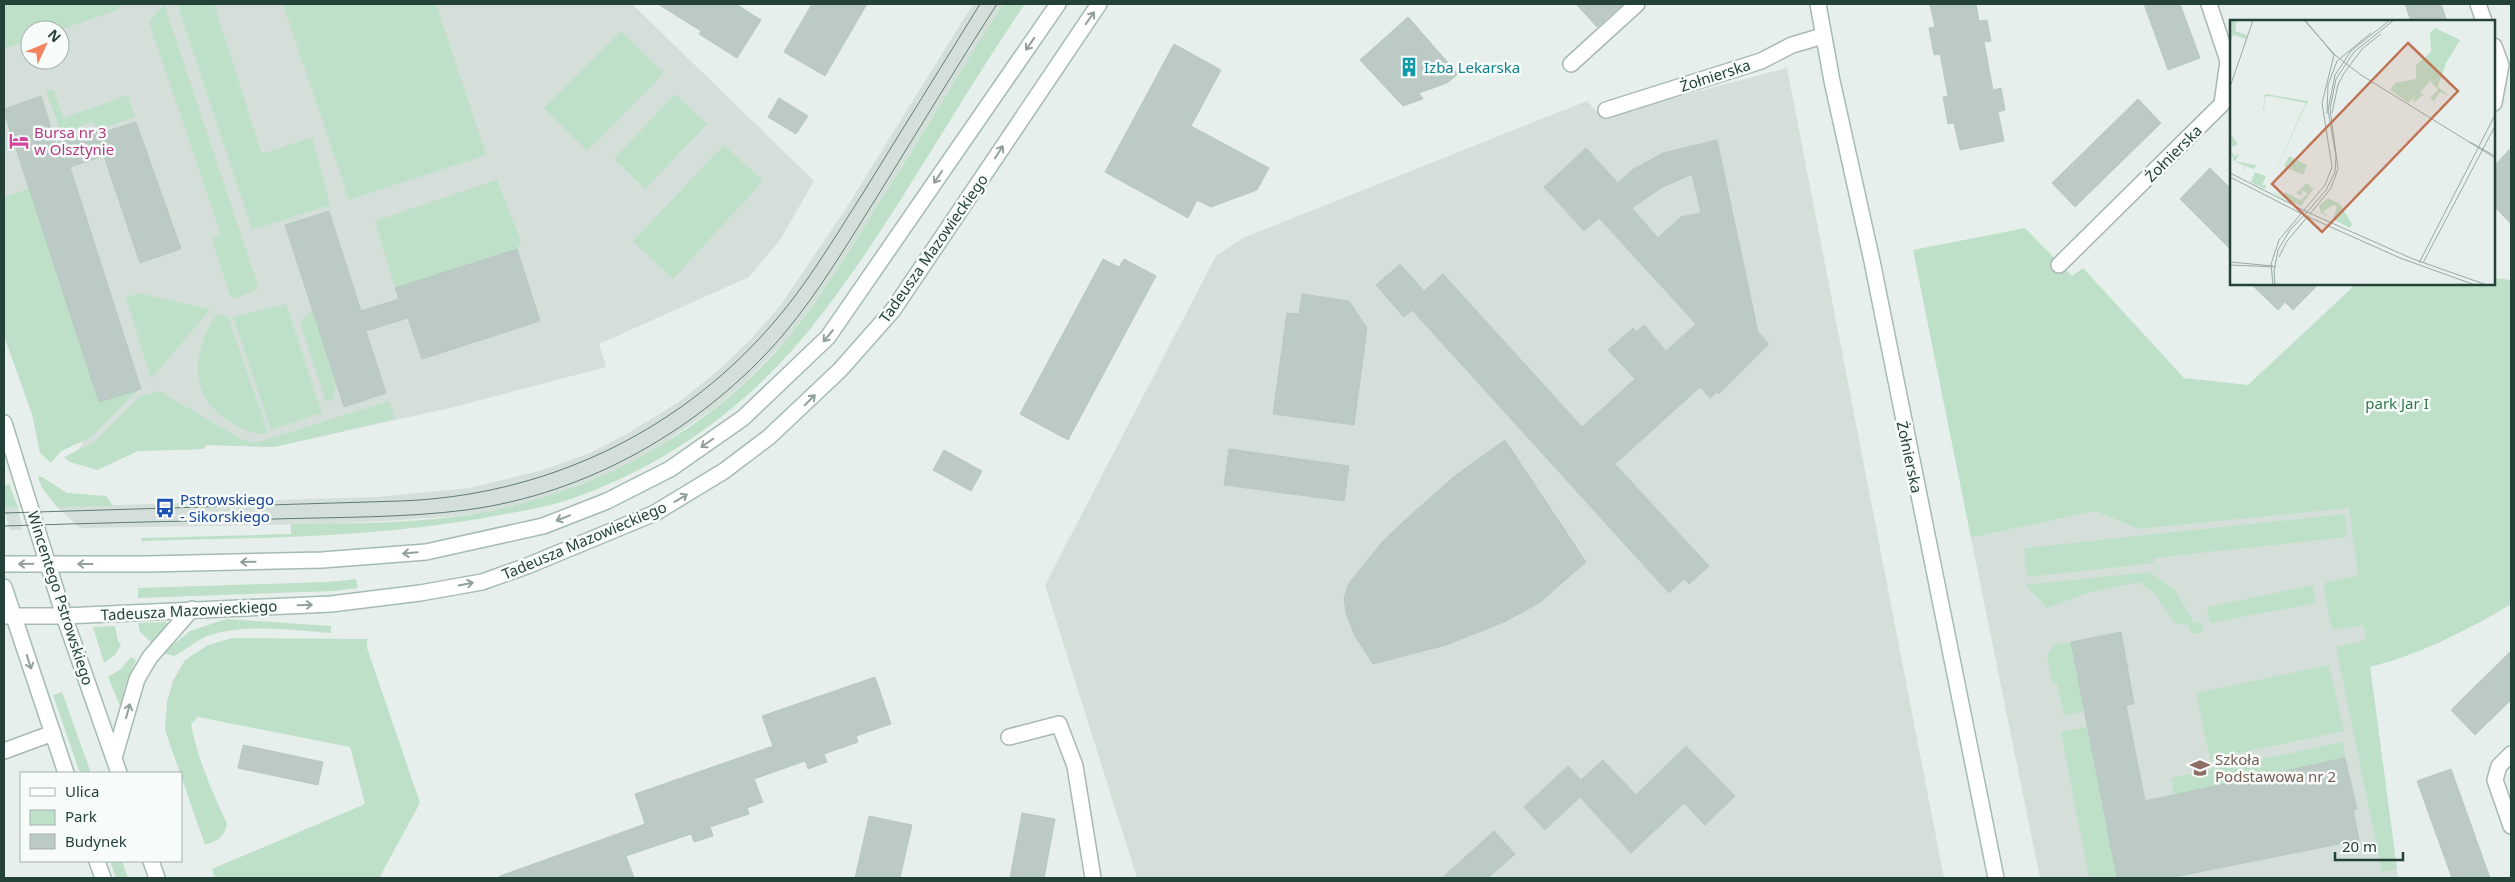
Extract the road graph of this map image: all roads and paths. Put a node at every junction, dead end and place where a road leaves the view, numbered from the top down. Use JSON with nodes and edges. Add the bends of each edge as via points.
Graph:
{"nodes":[{"id":1,"x":1058,"y":4,"type":"edge"},
{"id":2,"x":1100,"y":4,"type":"edge"},
{"id":3,"x":1637,"y":4,"type":"edge"},
{"id":4,"x":1818,"y":4,"type":"edge"},
{"id":5,"x":2209,"y":4,"type":"edge"},
{"id":6,"x":2478,"y":4,"type":"edge"},
{"id":7,"x":2484,"y":20,"type":"edge"},
{"id":8,"x":1823,"y":36,"type":"junction"},
{"id":9,"x":2495,"y":49,"type":"edge"},
{"id":10,"x":1571,"y":64,"type":"dead end"},
{"id":11,"x":2495,"y":98,"type":"edge"},
{"id":12,"x":2227,"y":107,"type":"edge"},
{"id":13,"x":1606,"y":110,"type":"dead end"},
{"id":14,"x":2059,"y":264,"type":"dead end"},
{"id":15,"x":4,"y":423,"type":"edge"},
{"id":16,"x":48,"y":563,"type":"junction"},
{"id":17,"x":4,"y":564,"type":"edge"},
{"id":18,"x":4,"y":587,"type":"edge"},
{"id":19,"x":192,"y":609,"type":"junction"},
{"id":20,"x":8,"y":615,"type":"edge"},
{"id":21,"x":64,"y":616,"type":"junction"},
{"id":22,"x":53,"y":733,"type":"junction"},
{"id":23,"x":1009,"y":737,"type":"dead end"},
{"id":24,"x":4,"y":751,"type":"edge"},
{"id":25,"x":2511,"y":754,"type":"edge"},
{"id":26,"x":114,"y":758,"type":"junction"},
{"id":27,"x":66,"y":772,"type":"edge"},
{"id":28,"x":119,"y":772,"type":"edge"},
{"id":29,"x":2511,"y":826,"type":"edge"},
{"id":30,"x":97,"y":862,"type":"edge"},
{"id":31,"x":151,"y":862,"type":"edge"},
{"id":32,"x":103,"y":878,"type":"edge"},
{"id":33,"x":157,"y":878,"type":"edge"},
{"id":34,"x":1093,"y":878,"type":"edge"},
{"id":35,"x":1996,"y":878,"type":"edge"}],
"edges":[{"from":1,"to":16,"type":"street","name":"Tadeusza Mazowieckiego","one_way":true,"via":[[828,337],[743,418],[670,469],[607,501],[544,526],[426,552],[322,560]]},
{"from":19,"to":2,"type":"street","name":"Tadeusza Mazowieckiego","one_way":true,"via":[[331,604],[420,594],[482,582],[655,513],[724,472],[800,410],[892,310]]},
{"from":3,"to":10,"type":"street"},
{"from":4,"to":8,"type":"street","name":"Żołnierska"},
{"from":5,"to":12,"type":"street","name":"Żołnierska","via":[[2228,62]]},
{"from":6,"to":7,"type":"street"},
{"from":8,"to":13,"type":"street","name":"Żołnierska","via":[[1792,45],[1761,61]]},
{"from":8,"to":35,"type":"street","name":"Żołnierska","via":[[1872,261]]},
{"from":9,"to":11,"type":"street","via":[[2501,65]]},
{"from":12,"to":14,"type":"street","name":"Żołnierska"},
{"from":15,"to":16,"type":"street","name":"Wincentego Pstrowskiego"},
{"from":16,"to":17,"type":"street","name":"Tadeusza Mazowieckiego","one_way":true},
{"from":16,"to":21,"type":"street","name":"Wincentego Pstrowskiego"},
{"from":18,"to":20,"type":"street"},
{"from":19,"to":21,"type":"street","name":"Tadeusza Mazowieckiego"},
{"from":26,"to":19,"type":"street","one_way":true,"via":[[137,679],[150,657]]},
{"from":20,"to":21,"type":"street","name":"Tadeusza Mazowieckiego"},
{"from":20,"to":22,"type":"street","one_way":true},
{"from":21,"to":26,"type":"street","name":"Wincentego Pstrowskiego"},
{"from":22,"to":24,"type":"street"},
{"from":22,"to":27,"type":"street"},
{"from":23,"to":34,"type":"street","via":[[1058,724],[1075,766]]},
{"from":25,"to":29,"type":"street","via":[[2499,766],[2494,780]]},
{"from":26,"to":28,"type":"street","name":"Wincentego Pstrowskiego"},
{"from":30,"to":32,"type":"street"},
{"from":31,"to":33,"type":"street"}]}
